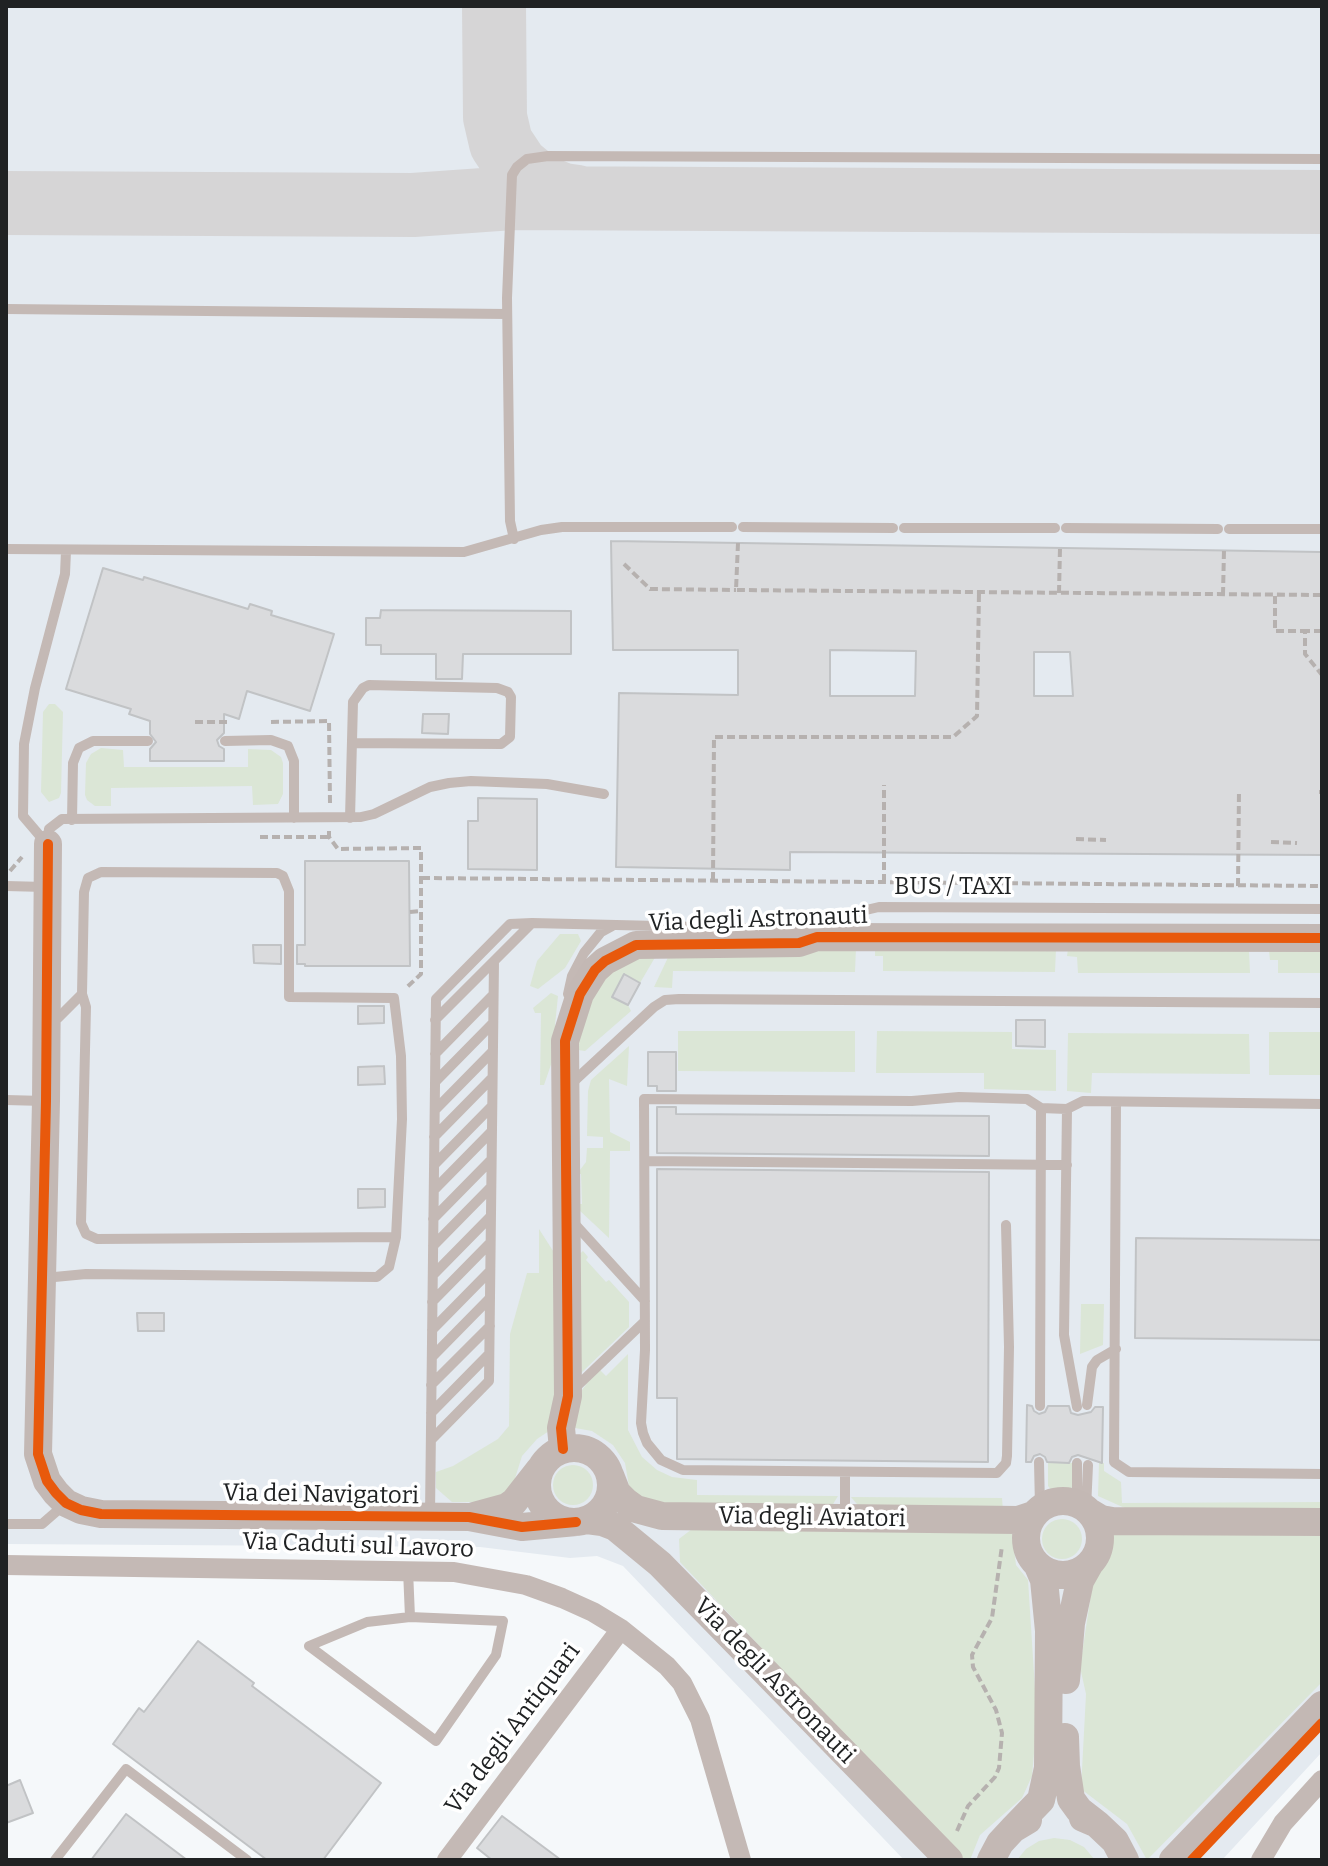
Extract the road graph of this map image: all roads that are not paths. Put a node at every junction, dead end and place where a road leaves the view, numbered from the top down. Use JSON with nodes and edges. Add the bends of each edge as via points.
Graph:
{"nodes":[{"id":1,"x":1322,"y":159,"type":"edge"},
{"id":2,"x":6,"y":309,"type":"edge"},
{"id":3,"x":507,"y":314,"type":"junction"},
{"id":4,"x":1322,"y":529,"type":"edge"},
{"id":5,"x":514,"y":539,"type":"junction"},
{"id":6,"x":6,"y":549,"type":"edge"},
{"id":7,"x":66,"y":551,"type":"junction"},
{"id":8,"x":148,"y":741,"type":"dead end"},
{"id":9,"x":225,"y":741,"type":"dead end"},
{"id":10,"x":352,"y":743,"type":"junction"},
{"id":11,"x":604,"y":794,"type":"dead end"},
{"id":12,"x":294,"y":818,"type":"junction"},
{"id":13,"x":350,"y":818,"type":"junction"},
{"id":14,"x":72,"y":820,"type":"junction"},
{"id":15,"x":37,"y":848,"type":"junction"},
{"id":16,"x":6,"y":886,"type":"edge"},
{"id":17,"x":47,"y":887,"type":"junction"},
{"id":18,"x":1322,"y":909,"type":"edge"},
{"id":19,"x":532,"y":923,"type":"junction"},
{"id":20,"x":614,"y":925,"type":"junction"},
{"id":21,"x":1322,"y":938,"type":"edge"},
{"id":22,"x":494,"y":962,"type":"junction"},
{"id":23,"x":82,"y":994,"type":"junction"},
{"id":24,"x":493,"y":995,"type":"junction"},
{"id":25,"x":1322,"y":1003,"type":"edge"},
{"id":26,"x":435,"y":1020,"type":"junction"},
{"id":27,"x":45,"y":1021,"type":"junction"},
{"id":28,"x":493,"y":1023,"type":"junction"},
{"id":29,"x":565,"y":1041,"type":"junction"},
{"id":30,"x":493,"y":1051,"type":"junction"},
{"id":31,"x":435,"y":1054,"type":"junction"},
{"id":32,"x":492,"y":1078,"type":"junction"},
{"id":33,"x":435,"y":1082,"type":"junction"},
{"id":34,"x":565,"y":1090,"type":"junction"},
{"id":35,"x":6,"y":1100,"type":"edge"},
{"id":36,"x":46,"y":1101,"type":"junction"},
{"id":37,"x":1116,"y":1102,"type":"junction"},
{"id":38,"x":1322,"y":1104,"type":"edge"},
{"id":39,"x":492,"y":1106,"type":"junction"},
{"id":40,"x":1041,"y":1108,"type":"junction"},
{"id":41,"x":1067,"y":1109,"type":"junction"},
{"id":42,"x":435,"y":1110,"type":"junction"},
{"id":43,"x":492,"y":1131,"type":"junction"},
{"id":44,"x":434,"y":1137,"type":"junction"},
{"id":45,"x":491,"y":1160,"type":"junction"},
{"id":46,"x":645,"y":1161,"type":"junction"},
{"id":47,"x":434,"y":1165,"type":"junction"},
{"id":48,"x":1040,"y":1165,"type":"junction"},
{"id":49,"x":1067,"y":1165,"type":"junction"},
{"id":50,"x":491,"y":1187,"type":"junction"},
{"id":51,"x":434,"y":1190,"type":"junction"},
{"id":52,"x":566,"y":1215,"type":"junction"},
{"id":53,"x":491,"y":1216,"type":"junction"},
{"id":54,"x":433,"y":1219,"type":"junction"},
{"id":55,"x":1006,"y":1225,"type":"dead end"},
{"id":56,"x":396,"y":1237,"type":"junction"},
{"id":57,"x":490,"y":1243,"type":"junction"},
{"id":58,"x":433,"y":1246,"type":"junction"},
{"id":59,"x":490,"y":1271,"type":"junction"},
{"id":60,"x":433,"y":1275,"type":"junction"},
{"id":61,"x":42,"y":1278,"type":"junction"},
{"id":62,"x":490,"y":1298,"type":"junction"},
{"id":63,"x":645,"y":1301,"type":"junction"},
{"id":64,"x":432,"y":1302,"type":"junction"},
{"id":65,"x":645,"y":1321,"type":"junction"},
{"id":66,"x":490,"y":1326,"type":"junction"},
{"id":67,"x":432,"y":1330,"type":"junction"},
{"id":68,"x":1116,"y":1349,"type":"junction"},
{"id":69,"x":489,"y":1354,"type":"junction"},
{"id":70,"x":432,"y":1357,"type":"junction"},
{"id":71,"x":431,"y":1385,"type":"junction"},
{"id":72,"x":568,"y":1396,"type":"junction"},
{"id":73,"x":1040,"y":1406,"type":"dead end"},
{"id":74,"x":431,"y":1413,"type":"junction"},
{"id":75,"x":431,"y":1440,"type":"junction"},
{"id":76,"x":563,"y":1449,"type":"junction"},
{"id":77,"x":1039,"y":1462,"type":"dead end"},
{"id":78,"x":1082,"y":1464,"type":"dead end"},
{"id":79,"x":539,"y":1470,"type":"junction"},
{"id":80,"x":845,"y":1473,"type":"junction"},
{"id":81,"x":1322,"y":1474,"type":"edge"},
{"id":82,"x":610,"y":1475,"type":"junction"},
{"id":83,"x":66,"y":1503,"type":"junction"},
{"id":84,"x":1086,"y":1509,"type":"junction"},
{"id":85,"x":1026,"y":1514,"type":"junction"},
{"id":86,"x":430,"y":1516,"type":"junction"},
{"id":87,"x":469,"y":1517,"type":"junction"},
{"id":88,"x":845,"y":1518,"type":"junction"},
{"id":89,"x":582,"y":1521,"type":"junction"},
{"id":90,"x":1322,"y":1522,"type":"edge"},
{"id":91,"x":6,"y":1524,"type":"edge"},
{"id":92,"x":6,"y":1565,"type":"edge"},
{"id":93,"x":1089,"y":1565,"type":"junction"},
{"id":94,"x":1038,"y":1566,"type":"junction"},
{"id":95,"x":408,"y":1570,"type":"junction"},
{"id":96,"x":410,"y":1617,"type":"junction"},
{"id":97,"x":621,"y":1629,"type":"junction"},
{"id":98,"x":1322,"y":1705,"type":"edge"},
{"id":99,"x":1322,"y":1780,"type":"edge"},
{"id":100,"x":1097,"y":1824,"type":"junction"},
{"id":101,"x":1013,"y":1829,"type":"junction"},
{"id":102,"x":945,"y":1856,"type":"edge"},
{"id":103,"x":55,"y":1860,"type":"edge"},
{"id":104,"x":247,"y":1860,"type":"edge"},
{"id":105,"x":447,"y":1860,"type":"edge"},
{"id":106,"x":741,"y":1860,"type":"edge"},
{"id":107,"x":991,"y":1860,"type":"edge"},
{"id":108,"x":1125,"y":1860,"type":"edge"},
{"id":109,"x":1173,"y":1860,"type":"edge"},
{"id":110,"x":1261,"y":1860,"type":"edge"}],
"edges":[{"from":1,"to":3,"type":"lane","via":[[537,157],[521,163],[512,175]]},
{"from":2,"to":3,"type":"lane"},
{"from":3,"to":5,"type":"lane"},
{"from":4,"to":5,"type":"lane","via":[[562,527]]},
{"from":5,"to":7,"type":"lane","via":[[464,552]]},
{"from":6,"to":7,"type":"lane"},
{"from":7,"to":15,"type":"lane","via":[[24,744],[23,816]]},
{"from":8,"to":14,"type":"lane","via":[[93,741],[79,748],[73,763]]},
{"from":9,"to":12,"type":"lane","via":[[271,740],[288,746],[294,761]]},
{"from":10,"to":10,"type":"lane","via":[[353,702],[369,685],[497,688],[511,697],[510,737],[501,744]]},
{"from":10,"to":13,"type":"lane"},
{"from":11,"to":13,"type":"lane","via":[[547,784],[449,783],[374,814]]},
{"from":12,"to":13,"type":"lane"},
{"from":12,"to":14,"type":"lane"},
{"from":14,"to":15,"type":"lane","via":[[53,825]]},
{"from":15,"to":17,"type":"main road"},
{"from":16,"to":17,"type":"lane"},
{"from":17,"to":27,"type":"main road"},
{"from":18,"to":20,"type":"lane","name":"BUS / TAXI","via":[[879,907],[784,929]]},
{"from":19,"to":20,"type":"lane","name":"BUS / TAXI"},
{"from":19,"to":22,"type":"lane"},
{"from":19,"to":26,"type":"lane","via":[[510,924],[436,999]]},
{"from":20,"to":29,"type":"lane","via":[[596,937],[577,965],[565,1007]]},
{"from":21,"to":29,"type":"main road","name":"Via degli Astronauti","via":[[849,936],[799,943],[636,945],[595,970],[580,994]]},
{"from":22,"to":24,"type":"lane"},
{"from":22,"to":26,"type":"lane"},
{"from":23,"to":27,"type":"lane","via":[[58,1018]]},
{"from":23,"to":56,"type":"lane","via":[[86,1234],[97,1239]]},
{"from":23,"to":56,"type":"lane","via":[[84,892],[93,874],[283,876],[289,891],[289,997],[394,998],[402,1119]]},
{"from":24,"to":28,"type":"lane"},
{"from":24,"to":31,"type":"lane"},
{"from":25,"to":34,"type":"lane","via":[[665,1000]]},
{"from":26,"to":31,"type":"lane"},
{"from":27,"to":36,"type":"main road"},
{"from":28,"to":30,"type":"lane"},
{"from":28,"to":33,"type":"lane"},
{"from":29,"to":34,"type":"main road","name":"Via degli Astronauti"},
{"from":30,"to":32,"type":"lane"},
{"from":30,"to":42,"type":"lane"},
{"from":31,"to":33,"type":"lane"},
{"from":32,"to":39,"type":"lane"},
{"from":32,"to":44,"type":"lane"},
{"from":33,"to":42,"type":"lane"},
{"from":34,"to":52,"type":"main road","name":"Via degli Astronauti"},
{"from":35,"to":36,"type":"lane"},
{"from":36,"to":61,"type":"main road"},
{"from":37,"to":38,"type":"lane"},
{"from":37,"to":41,"type":"lane","via":[[1083,1101]]},
{"from":37,"to":68,"type":"lane"},
{"from":39,"to":43,"type":"lane"},
{"from":39,"to":47,"type":"lane"},
{"from":40,"to":41,"type":"lane"},
{"from":40,"to":46,"type":"lane","via":[[1027,1099],[973,1097],[644,1099]]},
{"from":40,"to":48,"type":"lane"},
{"from":41,"to":49,"type":"lane"},
{"from":42,"to":44,"type":"lane"},
{"from":43,"to":45,"type":"lane"},
{"from":43,"to":51,"type":"lane"},
{"from":44,"to":47,"type":"lane"},
{"from":45,"to":50,"type":"lane"},
{"from":45,"to":54,"type":"lane"},
{"from":46,"to":48,"type":"lane"},
{"from":46,"to":63,"type":"lane"},
{"from":47,"to":51,"type":"lane"},
{"from":48,"to":49,"type":"lane"},
{"from":48,"to":73,"type":"lane"},
{"from":49,"to":68,"type":"lane","via":[[1064,1335],[1082,1406],[1094,1363]]},
{"from":50,"to":53,"type":"lane"},
{"from":50,"to":58,"type":"lane"},
{"from":51,"to":54,"type":"lane"},
{"from":52,"to":63,"type":"lane"},
{"from":52,"to":72,"type":"main road","name":"Via degli Astronauti"},
{"from":53,"to":57,"type":"lane"},
{"from":53,"to":60,"type":"lane"},
{"from":54,"to":58,"type":"lane"},
{"from":55,"to":80,"type":"lane","via":[[1009,1347],[1003,1469],[991,1474]]},
{"from":56,"to":61,"type":"lane","via":[[389,1267],[377,1277]]},
{"from":57,"to":59,"type":"lane"},
{"from":57,"to":64,"type":"lane"},
{"from":58,"to":60,"type":"lane"},
{"from":59,"to":62,"type":"lane"},
{"from":59,"to":67,"type":"lane"},
{"from":60,"to":64,"type":"lane"},
{"from":61,"to":83,"type":"main road","via":[[38,1454],[47,1481]]},
{"from":62,"to":66,"type":"lane"},
{"from":62,"to":70,"type":"lane"},
{"from":63,"to":65,"type":"lane"},
{"from":64,"to":67,"type":"lane"},
{"from":65,"to":72,"type":"lane"},
{"from":65,"to":80,"type":"lane","via":[[641,1423],[647,1443],[661,1460],[696,1471]]},
{"from":66,"to":69,"type":"lane"},
{"from":66,"to":71,"type":"lane"},
{"from":67,"to":70,"type":"lane"},
{"from":68,"to":81,"type":"lane","via":[[1113,1457],[1124,1471]]},
{"from":69,"to":74,"type":"lane"},
{"from":69,"to":75,"type":"lane","via":[[489,1381]]},
{"from":70,"to":71,"type":"lane"},
{"from":71,"to":74,"type":"lane"},
{"from":72,"to":76,"type":"main road","name":"Via degli Astronauti"},
{"from":74,"to":75,"type":"lane"},
{"from":75,"to":86,"type":"lane"},
{"from":76,"to":79,"type":"main road"},
{"from":76,"to":82,"type":"main road","via":[[586,1450],[605,1464]]},
{"from":77,"to":85,"type":"lane"},
{"from":78,"to":84,"type":"lane"},
{"from":79,"to":87,"type":"main road","name":"Via dei Navigatori","via":[[507,1507]]},
{"from":79,"to":89,"type":"main road","via":[[537,1489],[545,1509],[564,1521]]},
{"from":80,"to":88,"type":"lane"},
{"from":82,"to":88,"type":"main road","name":"Via degli Aviatori","via":[[625,1501],[650,1515]]},
{"from":82,"to":89,"type":"main road","via":[[604,1506]]},
{"from":83,"to":86,"type":"main road","name":"Via dei Navigatori","via":[[101,1514]]},
{"from":83,"to":91,"type":"lane","via":[[42,1524]]},
{"from":84,"to":85,"type":"main road","via":[[1060,1500]]},
{"from":84,"to":90,"type":"main road","via":[[1112,1521]]},
{"from":84,"to":93,"type":"main road","via":[[1100,1533]]},
{"from":85,"to":88,"type":"main road","name":"Via degli Aviatori"},
{"from":85,"to":94,"type":"main road","via":[[1025,1536]]},
{"from":86,"to":87,"type":"main road","name":"Via dei Navigatori"},
{"from":87,"to":89,"type":"main road","name":"Via dei Navigatori","via":[[522,1527]]},
{"from":89,"to":102,"type":"main road","name":"Via degli Astronauti","via":[[615,1527],[660,1564]]},
{"from":92,"to":95,"type":"street","name":"Via Caduti sul Lavoro"},
{"from":93,"to":94,"type":"main road","via":[[1058,1575]]},
{"from":93,"to":100,"type":"main road","via":[[1080,1581],[1070,1635],[1065,1749],[1071,1799]]},
{"from":94,"to":101,"type":"main road","via":[[1049,1631],[1048,1768],[1041,1800]]},
{"from":95,"to":96,"type":"lane"},
{"from":95,"to":97,"type":"street","name":"Via Caduti sul Lavoro","via":[[526,1585]]},
{"from":96,"to":96,"type":"lane","via":[[367,1622],[309,1646],[436,1741],[496,1655],[503,1621]]},
{"from":97,"to":105,"type":"street","name":"Via degli Antiquari"},
{"from":97,"to":106,"type":"street","name":"Via Caduti sul Lavoro","via":[[667,1666],[693,1701]]},
{"from":98,"to":109,"type":"main road"},
{"from":99,"to":110,"type":"street","via":[[1283,1823]]},
{"from":100,"to":101,"type":"main road","via":[[1054,1813],[1032,1817]]},
{"from":100,"to":108,"type":"main road"},
{"from":101,"to":107,"type":"main road"},
{"from":103,"to":104,"type":"lane","via":[[126,1769]]}]}
